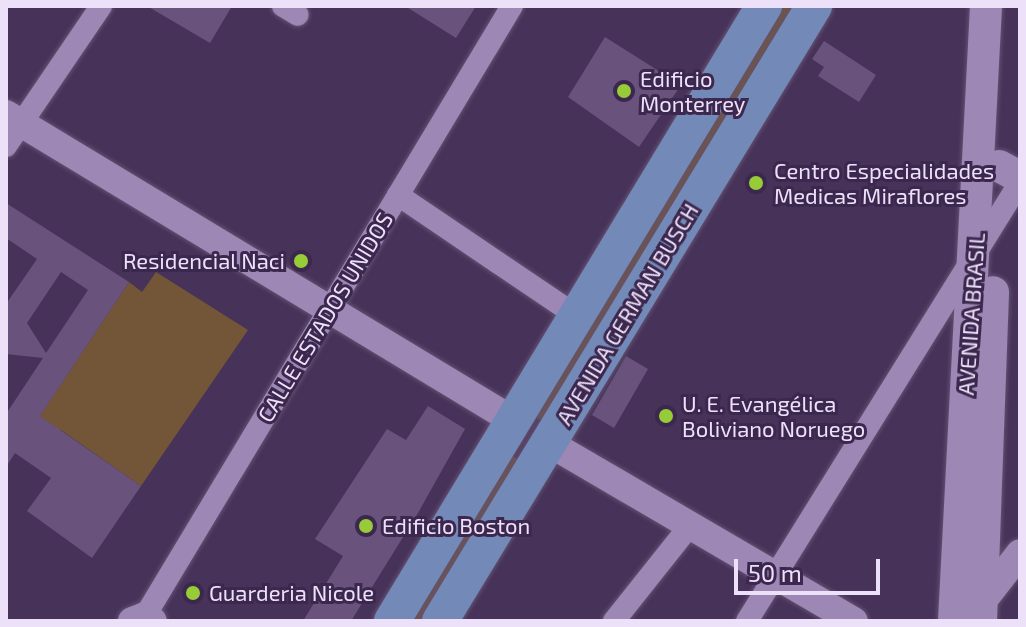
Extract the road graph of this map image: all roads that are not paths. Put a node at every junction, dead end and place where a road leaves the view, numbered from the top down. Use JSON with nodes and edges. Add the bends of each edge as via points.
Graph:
{"nodes":[{"id":1,"x":101,"y":6,"type":"edge"},
{"id":2,"x":512,"y":6,"type":"edge"},
{"id":3,"x":764,"y":6,"type":"edge"},
{"id":4,"x":814,"y":6,"type":"edge"},
{"id":5,"x":986,"y":6,"type":"edge"},
{"id":6,"x":1004,"y":6,"type":"edge"},
{"id":7,"x":993,"y":58,"type":"junction"},
{"id":8,"x":11,"y":128,"type":"edge"},
{"id":9,"x":1004,"y":161,"type":"edge"},
{"id":10,"x":398,"y":195,"type":"junction"},
{"id":11,"x":996,"y":223,"type":"junction"},
{"id":12,"x":975,"y":262,"type":"junction"},
{"id":13,"x":330,"y":306,"type":"junction"},
{"id":14,"x":575,"y":315,"type":"junction"},
{"id":15,"x":979,"y":358,"type":"junction"},
{"id":16,"x":514,"y":421,"type":"junction"},
{"id":17,"x":549,"y":443,"type":"junction"},
{"id":18,"x":688,"y":528,"type":"junction"},
{"id":19,"x":1020,"y":553,"type":"edge"},
{"id":20,"x":778,"y":574,"type":"junction"},
{"id":21,"x":968,"y":616,"type":"edge"},
{"id":22,"x":144,"y":619,"type":"edge"},
{"id":23,"x":392,"y":621,"type":"edge"},
{"id":24,"x":440,"y":621,"type":"edge"},
{"id":25,"x":614,"y":621,"type":"edge"},
{"id":26,"x":747,"y":621,"type":"edge"},
{"id":27,"x":854,"y":621,"type":"edge"}],
"edges":[{"from":1,"to":8,"type":"street"},
{"from":2,"to":10,"type":"street","name":"CALLE ESTADOS UNIDOS"},
{"from":3,"to":14,"type":"main road","name":"AVENIDA GERMAN BUSCH"},
{"from":4,"to":17,"type":"main road","name":"AVENIDA GERMAN BUSCH"},
{"from":5,"to":7,"type":"main road","name":"AVENIDA BRASIL"},
{"from":6,"to":7,"type":"main road","name":"AVENIDA BRASIL"},
{"from":7,"to":9,"type":"main road","name":"AVENIDA BRASIL"},
{"from":8,"to":13,"type":"street"},
{"from":9,"to":11,"type":"main road","name":"AVENIDA BRASIL"},
{"from":9,"to":12,"type":"main road","name":"AVENIDA BRASIL"},
{"from":10,"to":13,"type":"street","name":"CALLE ESTADOS UNIDOS"},
{"from":10,"to":14,"type":"street"},
{"from":11,"to":12,"type":"street"},
{"from":11,"to":15,"type":"main road","name":"AVENIDA BRASIL"},
{"from":12,"to":15,"type":"main road","name":"AVENIDA BRASIL"},
{"from":12,"to":20,"type":"street"},
{"from":13,"to":16,"type":"street"},
{"from":13,"to":22,"type":"street","name":"CALLE ESTADOS UNIDOS"},
{"from":14,"to":16,"type":"main road","name":"AVENIDA GERMAN BUSCH"},
{"from":15,"to":21,"type":"main road","name":"AVENIDA BRASIL"},
{"from":16,"to":17,"type":"main road"},
{"from":16,"to":23,"type":"main road","name":"AVENIDA GERMAN BUSCH"},
{"from":17,"to":18,"type":"street"},
{"from":17,"to":24,"type":"main road","name":"AVENIDA GERMAN BUSCH"},
{"from":18,"to":20,"type":"street"},
{"from":18,"to":25,"type":"street"},
{"from":19,"to":21,"type":"street"},
{"from":20,"to":26,"type":"street"},
{"from":20,"to":27,"type":"street"}]}
